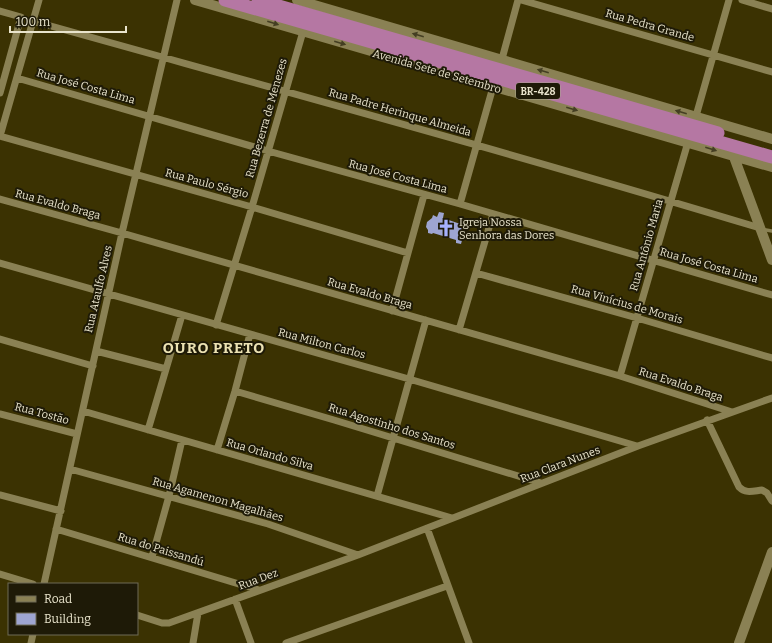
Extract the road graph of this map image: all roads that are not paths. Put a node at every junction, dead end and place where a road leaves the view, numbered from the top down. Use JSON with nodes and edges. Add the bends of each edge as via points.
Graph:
{"nodes":[{"id":1,"x":39,"y":0,"type":"edge"},
{"id":2,"x":177,"y":0,"type":"edge"},
{"id":3,"x":195,"y":0,"type":"edge"},
{"id":4,"x":225,"y":0,"type":"edge"},
{"id":5,"x":258,"y":0,"type":"edge"},
{"id":6,"x":297,"y":0,"type":"edge"},
{"id":7,"x":518,"y":0,"type":"edge"},
{"id":8,"x":521,"y":0,"type":"edge"},
{"id":9,"x":729,"y":0,"type":"edge"},
{"id":10,"x":742,"y":0,"type":"edge"},
{"id":11,"x":240,"y":4,"type":"junction"},
{"id":12,"x":772,"y":9,"type":"edge"},
{"id":13,"x":0,"y":11,"type":"edge"},
{"id":14,"x":308,"y":15,"type":"edge"},
{"id":15,"x":250,"y":16,"type":"junction"},
{"id":16,"x":33,"y":21,"type":"junction"},
{"id":17,"x":713,"y":54,"type":"junction"},
{"id":18,"x":164,"y":58,"type":"junction"},
{"id":19,"x":502,"y":59,"type":"junction"},
{"id":20,"x":772,"y":72,"type":"edge"},
{"id":21,"x":17,"y":78,"type":"junction"},
{"id":22,"x":494,"y":87,"type":"junction"},
{"id":23,"x":285,"y":91,"type":"junction"},
{"id":24,"x":0,"y":93,"type":"edge"},
{"id":25,"x":150,"y":116,"type":"junction"},
{"id":26,"x":696,"y":116,"type":"junction"},
{"id":27,"x":2,"y":122,"type":"edge"},
{"id":28,"x":0,"y":136,"type":"edge"},
{"id":29,"x":772,"y":138,"type":"edge"},
{"id":30,"x":688,"y":142,"type":"junction"},
{"id":31,"x":478,"y":146,"type":"junction"},
{"id":32,"x":268,"y":151,"type":"junction"},
{"id":33,"x":734,"y":156,"type":"junction"},
{"id":34,"x":771,"y":161,"type":"edge"},
{"id":35,"x":136,"y":175,"type":"junction"},
{"id":36,"x":424,"y":195,"type":"junction"},
{"id":37,"x":0,"y":199,"type":"edge"},
{"id":38,"x":670,"y":201,"type":"junction"},
{"id":39,"x":460,"y":204,"type":"junction"},
{"id":40,"x":252,"y":207,"type":"junction"},
{"id":41,"x":493,"y":214,"type":"junction"},
{"id":42,"x":760,"y":228,"type":"junction"},
{"id":43,"x":772,"y":231,"type":"edge"},
{"id":44,"x":122,"y":233,"type":"junction"},
{"id":45,"x":408,"y":253,"type":"junction"},
{"id":46,"x":653,"y":260,"type":"junction"},
{"id":47,"x":772,"y":260,"type":"edge"},
{"id":48,"x":0,"y":263,"type":"edge"},
{"id":49,"x":234,"y":266,"type":"junction"},
{"id":50,"x":476,"y":273,"type":"junction"},
{"id":51,"x":109,"y":295,"type":"junction"},
{"id":52,"x":772,"y":295,"type":"edge"},
{"id":53,"x":392,"y":311,"type":"junction"},
{"id":54,"x":182,"y":315,"type":"junction"},
{"id":55,"x":636,"y":318,"type":"junction"},
{"id":56,"x":426,"y":320,"type":"junction"},
{"id":57,"x":216,"y":325,"type":"junction"},
{"id":58,"x":459,"y":330,"type":"junction"},
{"id":59,"x":250,"y":334,"type":"junction"},
{"id":60,"x":0,"y":339,"type":"edge"},
{"id":61,"x":96,"y":351,"type":"junction"},
{"id":62,"x":772,"y":358,"type":"edge"},
{"id":63,"x":93,"y":366,"type":"junction"},
{"id":64,"x":166,"y":369,"type":"junction"},
{"id":65,"x":620,"y":376,"type":"junction"},
{"id":66,"x":409,"y":379,"type":"junction"},
{"id":67,"x":235,"y":392,"type":"junction"},
{"id":68,"x":772,"y":398,"type":"edge"},
{"id":69,"x":82,"y":411,"type":"junction"},
{"id":70,"x":732,"y":412,"type":"junction"},
{"id":71,"x":0,"y":414,"type":"edge"},
{"id":72,"x":707,"y":420,"type":"junction"},
{"id":73,"x":148,"y":430,"type":"junction"},
{"id":74,"x":78,"y":434,"type":"junction"},
{"id":75,"x":393,"y":438,"type":"junction"},
{"id":76,"x":182,"y":440,"type":"junction"},
{"id":77,"x":638,"y":446,"type":"junction"},
{"id":78,"x":217,"y":450,"type":"junction"},
{"id":79,"x":70,"y":469,"type":"junction"},
{"id":80,"x":541,"y":483,"type":"junction"},
{"id":81,"x":0,"y":495,"type":"edge"},
{"id":82,"x":169,"y":496,"type":"junction"},
{"id":83,"x":377,"y":496,"type":"junction"},
{"id":84,"x":772,"y":501,"type":"edge"},
{"id":85,"x":61,"y":511,"type":"junction"},
{"id":86,"x":452,"y":518,"type":"junction"},
{"id":87,"x":427,"y":528,"type":"junction"},
{"id":88,"x":56,"y":529,"type":"junction"},
{"id":89,"x":772,"y":552,"type":"edge"},
{"id":90,"x":358,"y":555,"type":"junction"},
{"id":91,"x":152,"y":557,"type":"junction"},
{"id":92,"x":0,"y":574,"type":"edge"},
{"id":93,"x":30,"y":583,"type":"edge"},
{"id":94,"x":44,"y":583,"type":"edge"},
{"id":95,"x":447,"y":586,"type":"junction"},
{"id":96,"x":259,"y":590,"type":"junction"},
{"id":97,"x":235,"y":599,"type":"junction"},
{"id":98,"x":198,"y":613,"type":"junction"},
{"id":99,"x":138,"y":615,"type":"edge"},
{"id":100,"x":466,"y":642,"type":"edge"},
{"id":101,"x":193,"y":643,"type":"edge"},
{"id":102,"x":251,"y":643,"type":"edge"},
{"id":103,"x":286,"y":643,"type":"edge"},
{"id":104,"x":740,"y":643,"type":"edge"}],
"edges":[{"from":1,"to":16,"type":"street"},
{"from":2,"to":18,"type":"street","name":"Rua Ataulfo Alves"},
{"from":3,"to":15,"type":"main road","name":"Avenida Sete de Setembro"},
{"from":4,"to":11,"type":"highway","name":"Avenida Sete de Setembro","number":"BR-428"},
{"from":5,"to":14,"type":"highway","name":"Avenida Sete de Setembro","number":"BR-428"},
{"from":6,"to":14,"type":"main road","name":"Avenida Sete de Setembro"},
{"from":7,"to":19,"type":"street"},
{"from":8,"to":17,"type":"street","name":"Rua Pedra Grande"},
{"from":9,"to":17,"type":"street"},
{"from":10,"to":12,"type":"street"},
{"from":11,"to":14,"type":"highway","name":"Avenida Sete de Setembro","number":"BR-428"},
{"from":11,"to":15,"type":"highway"},
{"from":13,"to":24,"type":"street","via":[[21,17]]},
{"from":15,"to":14,"type":"main road","name":"Avenida Sete de Setembro","one_way":true},
{"from":19,"to":14,"type":"main road","name":"Avenida Sete de Setembro","one_way":true},
{"from":14,"to":22,"type":"main road","name":"Avenida Sete de Setembro","one_way":true},
{"from":14,"to":23,"type":"street","name":"Rua Bezerra de Menezes"},
{"from":14,"to":34,"type":"highway","name":"Avenida Sete de Setembro","number":"BR-428"},
{"from":16,"to":18,"type":"street","name":"Rua Padre Herinque Almeida"},
{"from":16,"to":21,"type":"street"},
{"from":17,"to":20,"type":"street","name":"Rua Pedra Grande"},
{"from":17,"to":26,"type":"street"},
{"from":18,"to":23,"type":"street","name":"Rua Padre Herinque Almeida"},
{"from":18,"to":25,"type":"street","name":"Rua Ataulfo Alves"},
{"from":26,"to":19,"type":"main road","name":"Avenida Sete de Setembro","one_way":true},
{"from":21,"to":25,"type":"street","name":"Rua José Costa Lima"},
{"from":21,"to":27,"type":"street"},
{"from":22,"to":30,"type":"main road","name":"Avenida Sete de Setembro","one_way":true},
{"from":22,"to":31,"type":"street"},
{"from":23,"to":31,"type":"street","name":"Rua Padre Herinque Almeida"},
{"from":23,"to":32,"type":"street","name":"Rua Bezerra de Menezes"},
{"from":25,"to":32,"type":"street","name":"Rua José Costa Lima"},
{"from":25,"to":35,"type":"street","name":"Rua Ataulfo Alves"},
{"from":26,"to":29,"type":"main road","name":"Avenida Sete de Setembro"},
{"from":27,"to":28,"type":"street"},
{"from":28,"to":35,"type":"street","name":"Rua Paulo Sérgio"},
{"from":30,"to":33,"type":"main road","name":"Avenida Sete de Setembro","one_way":true},
{"from":30,"to":38,"type":"street","name":"Rua Antônio Maria"},
{"from":31,"to":38,"type":"street","name":"Rua Padre Herinque Almeida"},
{"from":31,"to":39,"type":"street"},
{"from":32,"to":36,"type":"street","name":"Rua José Costa Lima"},
{"from":32,"to":40,"type":"street","name":"Rua Bezerra de Menezes"},
{"from":33,"to":34,"type":"main road","name":"Avenida Sete de Setembro"},
{"from":33,"to":42,"type":"main road"},
{"from":35,"to":40,"type":"street","name":"Rua Paulo Sérgio"},
{"from":35,"to":44,"type":"street","name":"Rua Ataulfo Alves"},
{"from":36,"to":39,"type":"street","name":"Rua José Costa Lima"},
{"from":36,"to":45,"type":"street"},
{"from":37,"to":44,"type":"street","name":"Rua Evaldo Braga"},
{"from":38,"to":42,"type":"street","name":"Rua Padre Herinque Almeida"},
{"from":38,"to":46,"type":"street","name":"Rua Antônio Maria"},
{"from":39,"to":41,"type":"street","name":"Rua José Costa Lima"},
{"from":40,"to":45,"type":"street","name":"Rua Paulo Sérgio"},
{"from":40,"to":49,"type":"street","name":"Rua Bezerra de Menezes"},
{"from":41,"to":46,"type":"street","name":"Rua José Costa Lima"},
{"from":41,"to":50,"type":"street"},
{"from":42,"to":43,"type":"lane"},
{"from":42,"to":47,"type":"main road"},
{"from":44,"to":49,"type":"street","name":"Rua Evaldo Braga"},
{"from":44,"to":51,"type":"street","name":"Rua Ataulfo Alves"},
{"from":45,"to":53,"type":"street"},
{"from":46,"to":52,"type":"street","name":"Rua José Costa Lima"},
{"from":46,"to":55,"type":"street","name":"Rua Antônio Maria"},
{"from":48,"to":51,"type":"street","name":"Rua Milton Carlos"},
{"from":49,"to":53,"type":"street","name":"Rua Evaldo Braga"},
{"from":49,"to":57,"type":"street","name":"Rua Bezerra de Menezes"},
{"from":50,"to":55,"type":"street","name":"Rua Vinícius de Morais"},
{"from":50,"to":58,"type":"street"},
{"from":51,"to":54,"type":"street","name":"Rua Milton Carlos"},
{"from":51,"to":61,"type":"street","name":"Rua Ataulfo Alves"},
{"from":53,"to":56,"type":"street","name":"Rua Evaldo Braga"},
{"from":54,"to":57,"type":"street","name":"Rua Milton Carlos"},
{"from":54,"to":64,"type":"street"},
{"from":55,"to":62,"type":"street","name":"Rua Vinícius de Morais"},
{"from":55,"to":65,"type":"street","name":"Rua Antônio Maria"},
{"from":56,"to":58,"type":"street","name":"Rua Evaldo Braga"},
{"from":56,"to":66,"type":"street"},
{"from":57,"to":59,"type":"street","name":"Rua Milton Carlos"},
{"from":58,"to":65,"type":"street","name":"Rua Evaldo Braga"},
{"from":59,"to":66,"type":"street","name":"Rua Milton Carlos"},
{"from":59,"to":67,"type":"street"},
{"from":60,"to":63,"type":"street"},
{"from":61,"to":63,"type":"street","name":"Rua Ataulfo Alves"},
{"from":61,"to":64,"type":"street"},
{"from":63,"to":69,"type":"street","name":"Rua Ataulfo Alves"},
{"from":64,"to":73,"type":"street"},
{"from":65,"to":70,"type":"street","name":"Rua Evaldo Braga"},
{"from":66,"to":75,"type":"street"},
{"from":66,"to":77,"type":"street","name":"Rua Milton Carlos"},
{"from":67,"to":75,"type":"street","name":"Rua Agostinho dos Santos"},
{"from":67,"to":78,"type":"street"},
{"from":68,"to":70,"type":"street","name":"Rua Clara Nunes"},
{"from":69,"to":73,"type":"street","name":"Rua Orlando Silva"},
{"from":69,"to":74,"type":"street","name":"Rua Ataulfo Alves"},
{"from":70,"to":72,"type":"street","name":"Rua Clara Nunes"},
{"from":71,"to":74,"type":"street","name":"Rua Tostão"},
{"from":72,"to":77,"type":"street","name":"Rua Clara Nunes"},
{"from":72,"to":84,"type":"street","via":[[739,487],[745,492],[762,490],[768,493]]},
{"from":73,"to":76,"type":"street","name":"Rua Orlando Silva"},
{"from":74,"to":79,"type":"street","name":"Rua Ataulfo Alves"},
{"from":75,"to":80,"type":"street","name":"Rua Agostinho dos Santos"},
{"from":75,"to":83,"type":"street"},
{"from":76,"to":78,"type":"street","name":"Rua Orlando Silva"},
{"from":76,"to":82,"type":"street"},
{"from":77,"to":80,"type":"street","name":"Rua Clara Nunes"},
{"from":78,"to":83,"type":"street","name":"Rua Orlando Silva"},
{"from":79,"to":82,"type":"street","name":"Rua Agamenon Magalhães"},
{"from":79,"to":85,"type":"street","name":"Rua Ataulfo Alves"},
{"from":80,"to":86,"type":"street","name":"Rua Clara Nunes"},
{"from":81,"to":85,"type":"street"},
{"from":82,"to":90,"type":"street","name":"Rua Agamenon Magalhães","via":[[268,524]]},
{"from":82,"to":91,"type":"street"},
{"from":83,"to":86,"type":"street","name":"Rua Orlando Silva"},
{"from":85,"to":88,"type":"street","name":"Rua Ataulfo Alves"},
{"from":86,"to":87,"type":"street","name":"Rua Clara Nunes"},
{"from":87,"to":90,"type":"street","name":"Rua Clara Nunes"},
{"from":87,"to":95,"type":"street"},
{"from":88,"to":91,"type":"street","name":"Rua do Paissandú"},
{"from":88,"to":94,"type":"street","name":"Rua Ataulfo Alves"},
{"from":89,"to":104,"type":"main road"},
{"from":90,"to":96,"type":"street","name":"Rua Dez"},
{"from":91,"to":96,"type":"street","name":"Rua do Paissandú"},
{"from":92,"to":93,"type":"street"},
{"from":95,"to":100,"type":"street"},
{"from":95,"to":103,"type":"street"},
{"from":96,"to":97,"type":"street","name":"Rua Dez"},
{"from":97,"to":98,"type":"street","name":"Rua Dez"},
{"from":97,"to":102,"type":"street"},
{"from":98,"to":99,"type":"street","name":"Rua Dez","via":[[169,624]]},
{"from":98,"to":101,"type":"street"}]}
